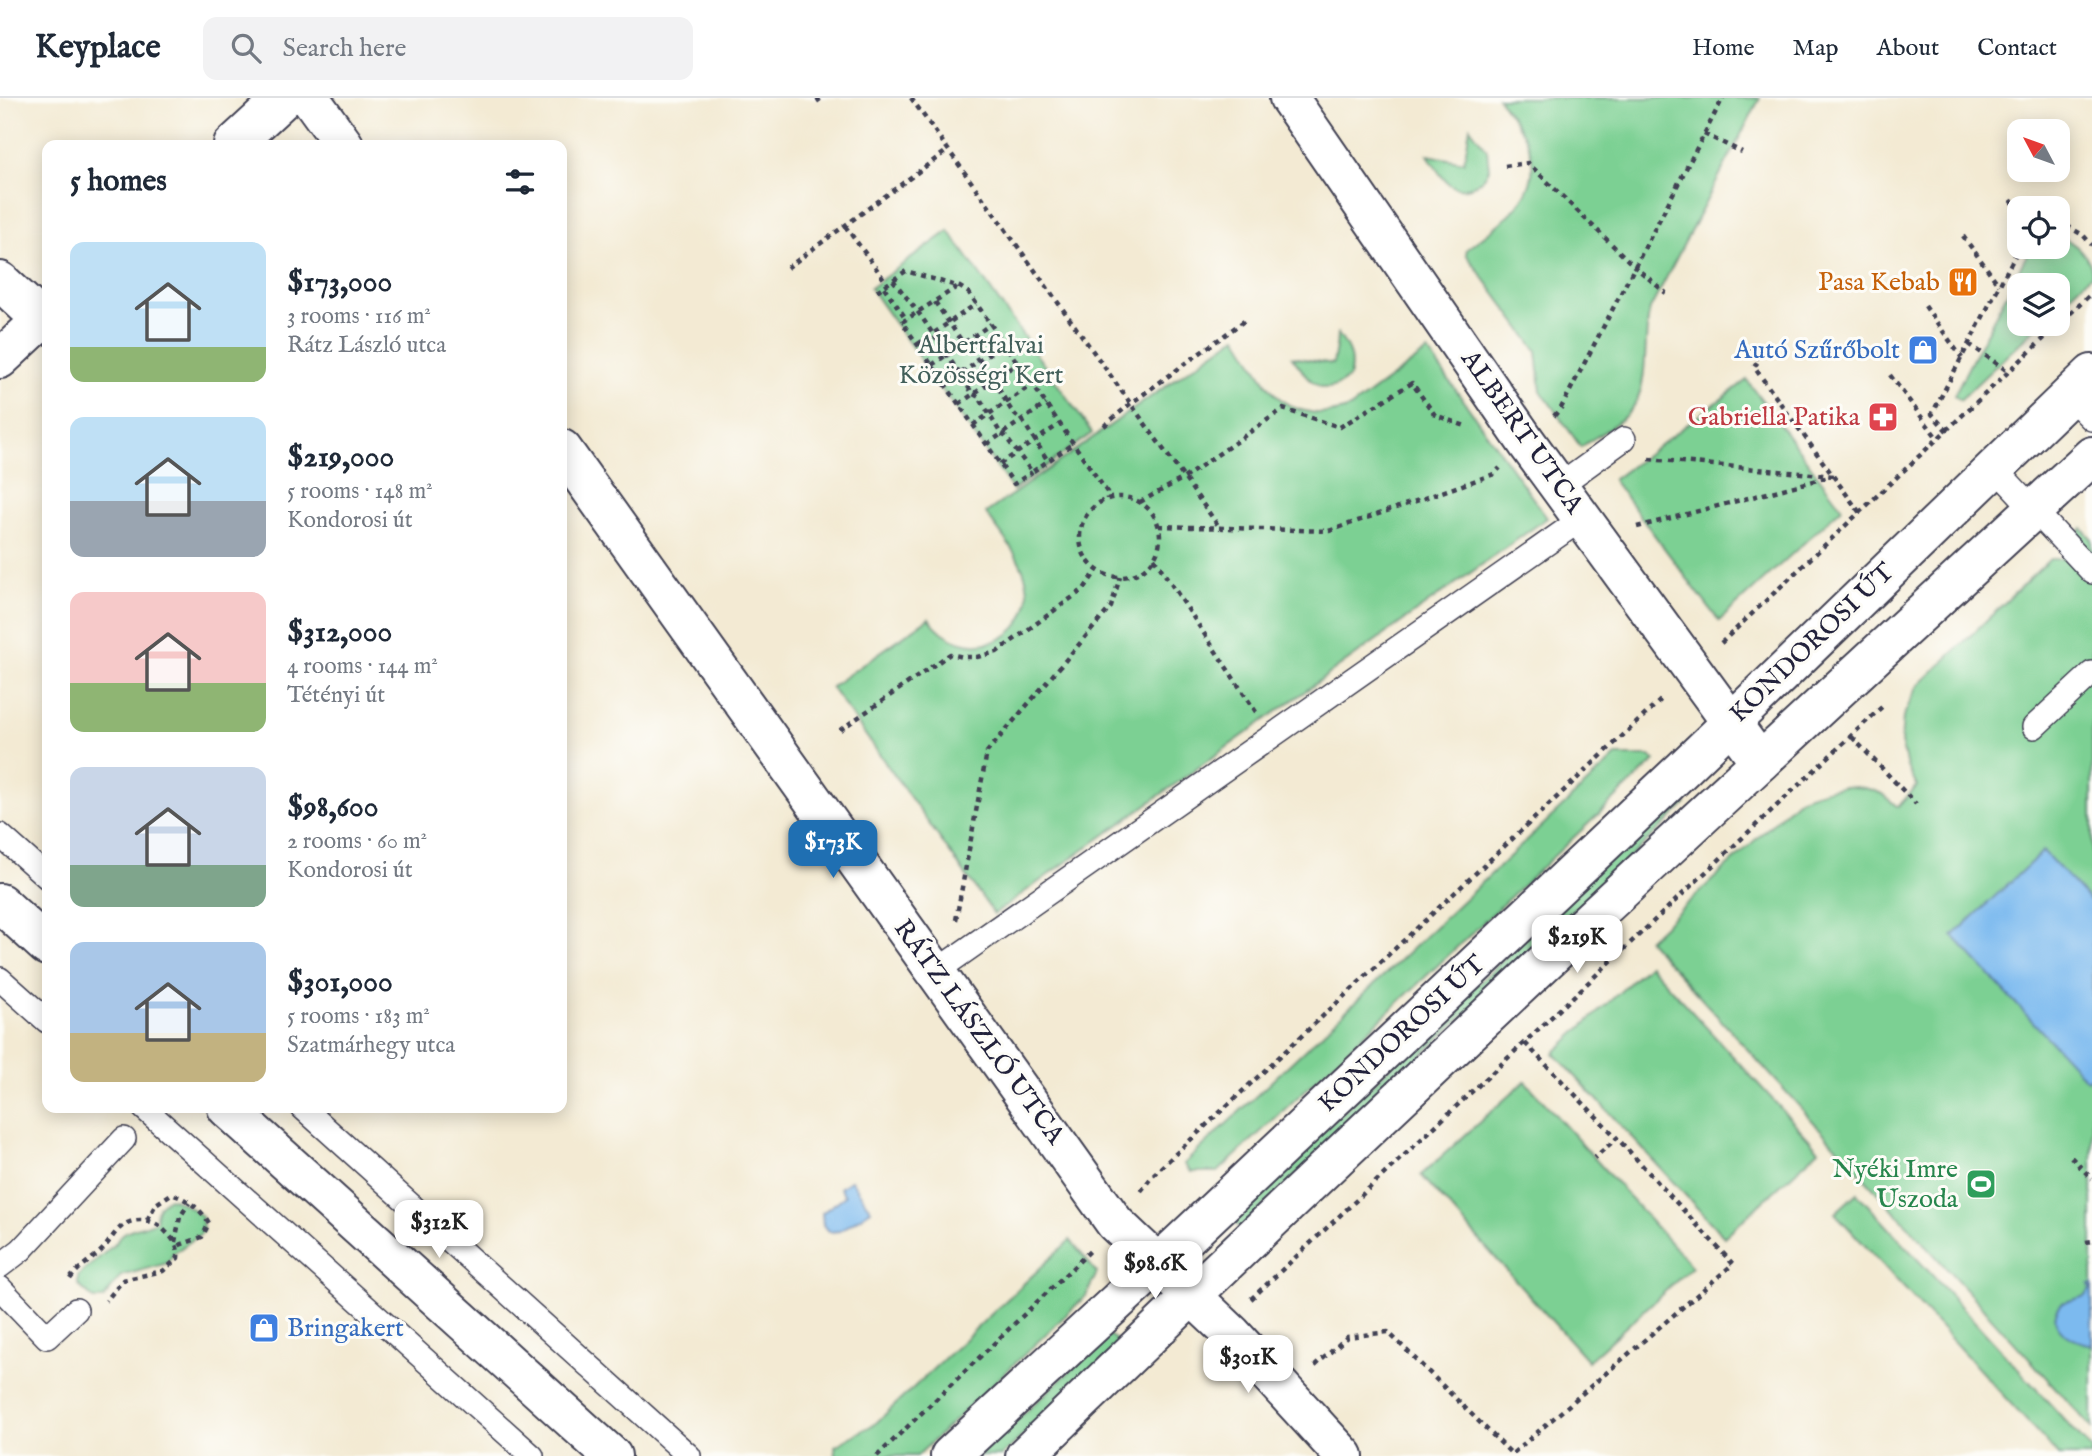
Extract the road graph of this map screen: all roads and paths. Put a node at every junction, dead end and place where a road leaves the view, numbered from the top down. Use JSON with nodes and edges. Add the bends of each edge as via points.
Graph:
{"nodes":[{"id":1,"x":284,"y":98,"type":"edge"},
{"id":2,"x":310,"y":98,"type":"edge"},
{"id":3,"x":817,"y":98,"type":"edge"},
{"id":4,"x":911,"y":98,"type":"edge"},
{"id":5,"x":1289,"y":98,"type":"edge"},
{"id":6,"x":822,"y":105,"type":"dead end"},
{"id":7,"x":1704,"y":134,"type":"dead end"},
{"id":8,"x":238,"y":140,"type":"edge"},
{"id":9,"x":340,"y":140,"type":"edge"},
{"id":10,"x":948,"y":150,"type":"junction"},
{"id":11,"x":1742,"y":152,"type":"dead end"},
{"id":12,"x":1505,"y":166,"type":"dead end"},
{"id":13,"x":845,"y":226,"type":"junction"},
{"id":14,"x":2070,"y":228,"type":"edge"},
{"id":15,"x":1963,"y":236,"type":"dead end"},
{"id":16,"x":2092,"y":245,"type":"edge"},
{"id":17,"x":2013,"y":259,"type":"edge"},
{"id":18,"x":787,"y":268,"type":"dead end"},
{"id":19,"x":893,"y":280,"type":"junction"},
{"id":20,"x":0,"y":281,"type":"edge"},
{"id":21,"x":885,"y":285,"type":"junction"},
{"id":22,"x":1999,"y":285,"type":"junction"},
{"id":23,"x":958,"y":287,"type":"junction"},
{"id":24,"x":877,"y":291,"type":"dead end"},
{"id":25,"x":1666,"y":293,"type":"dead end"},
{"id":26,"x":2092,"y":293,"type":"edge"},
{"id":27,"x":935,"y":302,"type":"junction"},
{"id":28,"x":976,"y":304,"type":"junction"},
{"id":29,"x":1926,"y":306,"type":"dead end"},
{"id":30,"x":918,"y":312,"type":"junction"},
{"id":31,"x":42,"y":316,"type":"edge"},
{"id":32,"x":907,"y":320,"type":"junction"},
{"id":33,"x":42,"y":321,"type":"edge"},
{"id":34,"x":1244,"y":321,"type":"dead end"},
{"id":35,"x":949,"y":323,"type":"junction"},
{"id":36,"x":991,"y":324,"type":"junction"},
{"id":37,"x":933,"y":334,"type":"junction"},
{"id":38,"x":966,"y":341,"type":"junction"},
{"id":39,"x":1740,"y":343,"type":"dead end"},
{"id":40,"x":918,"y":344,"type":"junction"},
{"id":41,"x":1004,"y":344,"type":"junction"},
{"id":42,"x":1969,"y":344,"type":"junction"},
{"id":43,"x":947,"y":354,"type":"junction"},
{"id":44,"x":1962,"y":358,"type":"junction"},
{"id":45,"x":0,"y":359,"type":"edge"},
{"id":46,"x":978,"y":362,"type":"junction"},
{"id":47,"x":1018,"y":363,"type":"junction"},
{"id":48,"x":932,"y":365,"type":"junction"},
{"id":49,"x":2010,"y":372,"type":"junction"},
{"id":50,"x":961,"y":373,"type":"junction"},
{"id":51,"x":1890,"y":375,"type":"dead end"},
{"id":52,"x":994,"y":380,"type":"junction"},
{"id":53,"x":945,"y":384,"type":"junction"},
{"id":54,"x":1033,"y":384,"type":"junction"},
{"id":55,"x":973,"y":394,"type":"junction"},
{"id":56,"x":2084,"y":396,"type":"edge"},
{"id":57,"x":1006,"y":402,"type":"junction"},
{"id":58,"x":959,"y":404,"type":"junction"},
{"id":59,"x":1046,"y":404,"type":"junction"},
{"id":60,"x":1130,"y":404,"type":"junction"},
{"id":61,"x":990,"y":413,"type":"junction"},
{"id":62,"x":1022,"y":420,"type":"junction"},
{"id":63,"x":1060,"y":424,"type":"junction"},
{"id":64,"x":973,"y":425,"type":"junction"},
{"id":65,"x":1104,"y":426,"type":"dead end"},
{"id":66,"x":1479,"y":430,"type":"dead end"},
{"id":67,"x":1947,"y":431,"type":"junction"},
{"id":68,"x":1001,"y":434,"type":"junction"},
{"id":69,"x":1624,"y":439,"type":"dead end"},
{"id":70,"x":1938,"y":439,"type":"junction"},
{"id":71,"x":1034,"y":441,"type":"junction"},
{"id":72,"x":1074,"y":443,"type":"junction"},
{"id":73,"x":987,"y":444,"type":"junction"},
{"id":74,"x":1017,"y":453,"type":"junction"},
{"id":75,"x":1603,"y":455,"type":"junction"},
{"id":76,"x":567,"y":456,"type":"edge"},
{"id":77,"x":2092,"y":456,"type":"edge"},
{"id":78,"x":1048,"y":461,"type":"junction"},
{"id":79,"x":1000,"y":464,"type":"junction"},
{"id":80,"x":1994,"y":467,"type":"junction"},
{"id":81,"x":1032,"y":472,"type":"junction"},
{"id":82,"x":1833,"y":476,"type":"junction"},
{"id":83,"x":1184,"y":478,"type":"junction"},
{"id":84,"x":1559,"y":486,"type":"junction"},
{"id":85,"x":1107,"y":499,"type":"junction"},
{"id":86,"x":1140,"y":502,"type":"junction"},
{"id":87,"x":2033,"y":509,"type":"junction"},
{"id":88,"x":1860,"y":513,"type":"junction"},
{"id":89,"x":1583,"y":519,"type":"junction"},
{"id":90,"x":1633,"y":528,"type":"dead end"},
{"id":91,"x":1220,"y":529,"type":"dead end"},
{"id":92,"x":1154,"y":558,"type":"junction"},
{"id":93,"x":1097,"y":570,"type":"junction"},
{"id":94,"x":2092,"y":572,"type":"edge"},
{"id":95,"x":1120,"y":577,"type":"junction"},
{"id":96,"x":1693,"y":669,"type":"junction"},
{"id":97,"x":2092,"y":673,"type":"edge"},
{"id":98,"x":1731,"y":721,"type":"junction"},
{"id":99,"x":2034,"y":727,"type":"dead end"},
{"id":100,"x":840,"y":730,"type":"dead end"},
{"id":101,"x":1272,"y":735,"type":"junction"},
{"id":102,"x":1760,"y":762,"type":"junction"},
{"id":103,"x":1916,"y":804,"type":"dead end"},
{"id":104,"x":0,"y":835,"type":"edge"},
{"id":105,"x":42,"y":873,"type":"edge"},
{"id":106,"x":0,"y":903,"type":"edge"},
{"id":107,"x":42,"y":941,"type":"edge"},
{"id":108,"x":931,"y":965,"type":"junction"},
{"id":109,"x":0,"y":979,"type":"edge"},
{"id":110,"x":42,"y":1017,"type":"edge"},
{"id":111,"x":1525,"y":1042,"type":"junction"},
{"id":112,"x":150,"y":1113,"type":"edge"},
{"id":113,"x":233,"y":1113,"type":"edge"},
{"id":114,"x":309,"y":1113,"type":"edge"},
{"id":115,"x":1617,"y":1138,"type":"junction"},
{"id":116,"x":124,"y":1139,"type":"dead end"},
{"id":117,"x":2071,"y":1157,"type":"dead end"},
{"id":118,"x":1594,"y":1158,"type":"dead end"},
{"id":119,"x":2092,"y":1180,"type":"edge"},
{"id":120,"x":189,"y":1203,"type":"junction"},
{"id":121,"x":147,"y":1220,"type":"junction"},
{"id":122,"x":1115,"y":1223,"type":"junction"},
{"id":123,"x":176,"y":1245,"type":"junction"},
{"id":124,"x":1158,"y":1264,"type":"junction"},
{"id":125,"x":0,"y":1266,"type":"edge"},
{"id":126,"x":69,"y":1280,"type":"junction"},
{"id":127,"x":0,"y":1288,"type":"edge"},
{"id":128,"x":1192,"y":1295,"type":"junction"},
{"id":129,"x":76,"y":1299,"type":"joint"},
{"id":130,"x":100,"y":1304,"type":"dead end"},
{"id":131,"x":27,"y":1317,"type":"junction"},
{"id":132,"x":1222,"y":1325,"type":"junction"},
{"id":133,"x":1286,"y":1393,"type":"junction"},
{"id":134,"x":532,"y":1456,"type":"edge"},
{"id":135,"x":612,"y":1456,"type":"edge"},
{"id":136,"x":689,"y":1456,"type":"edge"},
{"id":137,"x":877,"y":1456,"type":"edge"},
{"id":138,"x":950,"y":1456,"type":"edge"},
{"id":139,"x":1025,"y":1456,"type":"edge"},
{"id":140,"x":1344,"y":1456,"type":"edge"}],
"edges":[{"from":1,"to":8,"type":"street"},
{"from":2,"to":9,"type":"street"},
{"from":3,"to":6,"type":"path"},
{"from":4,"to":10,"type":"path"},
{"from":5,"to":84,"type":"street","name":"ALBERT UTCA"},
{"from":7,"to":11,"type":"path"},
{"from":10,"to":13,"type":"path"},
{"from":10,"to":60,"type":"path"},
{"from":12,"to":25,"type":"path","via":[[1528,163]]},
{"from":13,"to":18,"type":"path"},
{"from":13,"to":21,"type":"path"},
{"from":14,"to":16,"type":"path"},
{"from":15,"to":22,"type":"path"},
{"from":17,"to":22,"type":"path"},
{"from":19,"to":21,"type":"path"},
{"from":19,"to":23,"type":"path","via":[[906,271]]},
{"from":19,"to":30,"type":"path"},
{"from":20,"to":31,"type":"street"},
{"from":21,"to":24,"type":"path"},
{"from":21,"to":32,"type":"path"},
{"from":22,"to":42,"type":"path"},
{"from":23,"to":27,"type":"path"},
{"from":23,"to":28,"type":"path"},
{"from":26,"to":49,"type":"path"},
{"from":27,"to":30,"type":"path"},
{"from":27,"to":35,"type":"path"},
{"from":28,"to":35,"type":"path"},
{"from":28,"to":36,"type":"path"},
{"from":29,"to":44,"type":"path"},
{"from":30,"to":32,"type":"path"},
{"from":30,"to":37,"type":"path"},
{"from":32,"to":40,"type":"path","via":[[902,322]]},
{"from":33,"to":45,"type":"street"},
{"from":34,"to":60,"type":"path"},
{"from":35,"to":37,"type":"path"},
{"from":35,"to":38,"type":"path"},
{"from":36,"to":38,"type":"path"},
{"from":36,"to":41,"type":"path"},
{"from":37,"to":40,"type":"path"},
{"from":37,"to":43,"type":"path"},
{"from":38,"to":43,"type":"path"},
{"from":38,"to":46,"type":"path"},
{"from":39,"to":82,"type":"path","via":[[1760,359],[1754,367]]},
{"from":40,"to":48,"type":"path"},
{"from":41,"to":46,"type":"path"},
{"from":41,"to":47,"type":"path"},
{"from":42,"to":44,"type":"path"},
{"from":42,"to":49,"type":"path"},
{"from":43,"to":48,"type":"path"},
{"from":43,"to":50,"type":"path"},
{"from":44,"to":67,"type":"path","via":[[1932,414]]},
{"from":46,"to":50,"type":"path"},
{"from":46,"to":52,"type":"path"},
{"from":47,"to":52,"type":"path"},
{"from":47,"to":54,"type":"path"},
{"from":48,"to":53,"type":"path"},
{"from":49,"to":67,"type":"path"},
{"from":50,"to":53,"type":"path"},
{"from":50,"to":55,"type":"path"},
{"from":51,"to":70,"type":"path"},
{"from":52,"to":55,"type":"path"},
{"from":52,"to":57,"type":"path"},
{"from":53,"to":58,"type":"path"},
{"from":54,"to":57,"type":"path"},
{"from":54,"to":59,"type":"path"},
{"from":55,"to":58,"type":"path"},
{"from":55,"to":61,"type":"path"},
{"from":56,"to":80,"type":"street","name":"KONDOROSI ÚT"},
{"from":57,"to":61,"type":"path"},
{"from":57,"to":62,"type":"path"},
{"from":58,"to":64,"type":"path"},
{"from":59,"to":62,"type":"path"},
{"from":59,"to":63,"type":"path"},
{"from":60,"to":65,"type":"path"},
{"from":60,"to":83,"type":"path"},
{"from":61,"to":64,"type":"path"},
{"from":61,"to":68,"type":"path"},
{"from":62,"to":68,"type":"path"},
{"from":62,"to":71,"type":"path"},
{"from":63,"to":71,"type":"path"},
{"from":63,"to":72,"type":"path"},
{"from":64,"to":73,"type":"path"},
{"from":66,"to":83,"type":"path","via":[[1435,415],[1412,383],[1340,428],[1283,409]]},
{"from":67,"to":70,"type":"path"},
{"from":68,"to":73,"type":"path"},
{"from":68,"to":74,"type":"path"},
{"from":69,"to":75,"type":"lane"},
{"from":70,"to":88,"type":"path"},
{"from":71,"to":74,"type":"path"},
{"from":71,"to":78,"type":"path"},
{"from":72,"to":78,"type":"path"},
{"from":72,"to":85,"type":"path","via":[[1107,492]]},
{"from":73,"to":79,"type":"path"},
{"from":74,"to":79,"type":"path"},
{"from":74,"to":81,"type":"path"},
{"from":75,"to":82,"type":"path"},
{"from":75,"to":84,"type":"lane"},
{"from":76,"to":108,"type":"street","name":"RÁTZ LÁSZLÓ UTCA"},
{"from":77,"to":87,"type":"street","name":"KONDOROSI ÚT"},
{"from":78,"to":81,"type":"path"},
{"from":79,"to":81,"type":"path","via":[[1014,484]]},
{"from":80,"to":87,"type":"lane"},
{"from":80,"to":98,"type":"street","name":"KONDOROSI ÚT"},
{"from":82,"to":88,"type":"path"},
{"from":82,"to":90,"type":"path"},
{"from":83,"to":86,"type":"path"},
{"from":83,"to":91,"type":"path"},
{"from":84,"to":89,"type":"street","name":"ALBERT UTCA"},
{"from":85,"to":86,"type":"path","via":[[1124,497]]},
{"from":85,"to":93,"type":"path","via":[[1092,508],[1082,523],[1085,557]]},
{"from":86,"to":92,"type":"path","via":[[1159,526]]},
{"from":87,"to":94,"type":"lane"},
{"from":87,"to":102,"type":"street","name":"KONDOROSI ÚT"},
{"from":88,"to":96,"type":"path"},
{"from":89,"to":96,"type":"street","name":"ALBERT UTCA"},
{"from":89,"to":101,"type":"lane"},
{"from":92,"to":95,"type":"path","via":[[1145,569]]},
{"from":92,"to":101,"type":"path"},
{"from":93,"to":95,"type":"path"},
{"from":93,"to":100,"type":"path","via":[[1084,589],[997,652],[977,657],[950,653]]},
{"from":95,"to":108,"type":"path","via":[[1111,607],[987,752],[955,928]]},
{"from":96,"to":98,"type":"street","name":"ALBERT UTCA"},
{"from":96,"to":122,"type":"path","via":[[1154,1174]]},
{"from":97,"to":99,"type":"lane"},
{"from":98,"to":102,"type":"street","name":"ALBERT UTCA"},
{"from":98,"to":124,"type":"street","name":"KONDOROSI ÚT"},
{"from":101,"to":108,"type":"lane"},
{"from":102,"to":128,"type":"street","name":"KONDOROSI ÚT"},
{"from":103,"to":111,"type":"path","via":[[1852,737]]},
{"from":104,"to":105,"type":"lane"},
{"from":106,"to":107,"type":"street"},
{"from":108,"to":122,"type":"street","name":"RÁTZ LÁSZLÓ UTCA"},
{"from":109,"to":110,"type":"lane"},
{"from":111,"to":115,"type":"path"},
{"from":111,"to":132,"type":"path"},
{"from":112,"to":134,"type":"lane"},
{"from":113,"to":135,"type":"street"},
{"from":114,"to":136,"type":"lane"},
{"from":115,"to":118,"type":"path"},
{"from":115,"to":133,"type":"path","via":[[1732,1264],[1512,1454],[1388,1332],[1347,1337]]},
{"from":116,"to":125,"type":"lane","via":[[21,1250]]},
{"from":117,"to":119,"type":"path"},
{"from":120,"to":121,"type":"path","via":[[171,1194],[156,1204]]},
{"from":120,"to":123,"type":"path","via":[[180,1217]]},
{"from":120,"to":123,"type":"path","via":[[206,1218],[207,1230],[195,1241]]},
{"from":121,"to":123,"type":"path","via":[[157,1223]]},
{"from":121,"to":126,"type":"path","via":[[122,1226]]},
{"from":122,"to":124,"type":"street","name":"RÁTZ LÁSZLÓ UTCA"},
{"from":122,"to":137,"type":"path"},
{"from":123,"to":130,"type":"path","via":[[178,1258],[171,1265],[123,1280]]},
{"from":124,"to":128,"type":"street","name":"RÁTZ LÁSZLÓ UTCA"},
{"from":124,"to":138,"type":"street","name":"KONDOROSI ÚT"},
{"from":126,"to":129,"type":"path"},
{"from":126,"to":131,"type":"path"},
{"from":127,"to":131,"type":"lane"},
{"from":128,"to":132,"type":"street","name":"RÁTZ LÁSZLÓ UTCA"},
{"from":128,"to":139,"type":"street","name":"KONDOROSI ÚT"},
{"from":129,"to":131,"type":"lane","via":[[47,1337]]},
{"from":132,"to":133,"type":"street","name":"RÁTZ LÁSZLÓ UTCA"},
{"from":133,"to":140,"type":"street","name":"RÁTZ LÁSZLÓ UTCA"}]}
